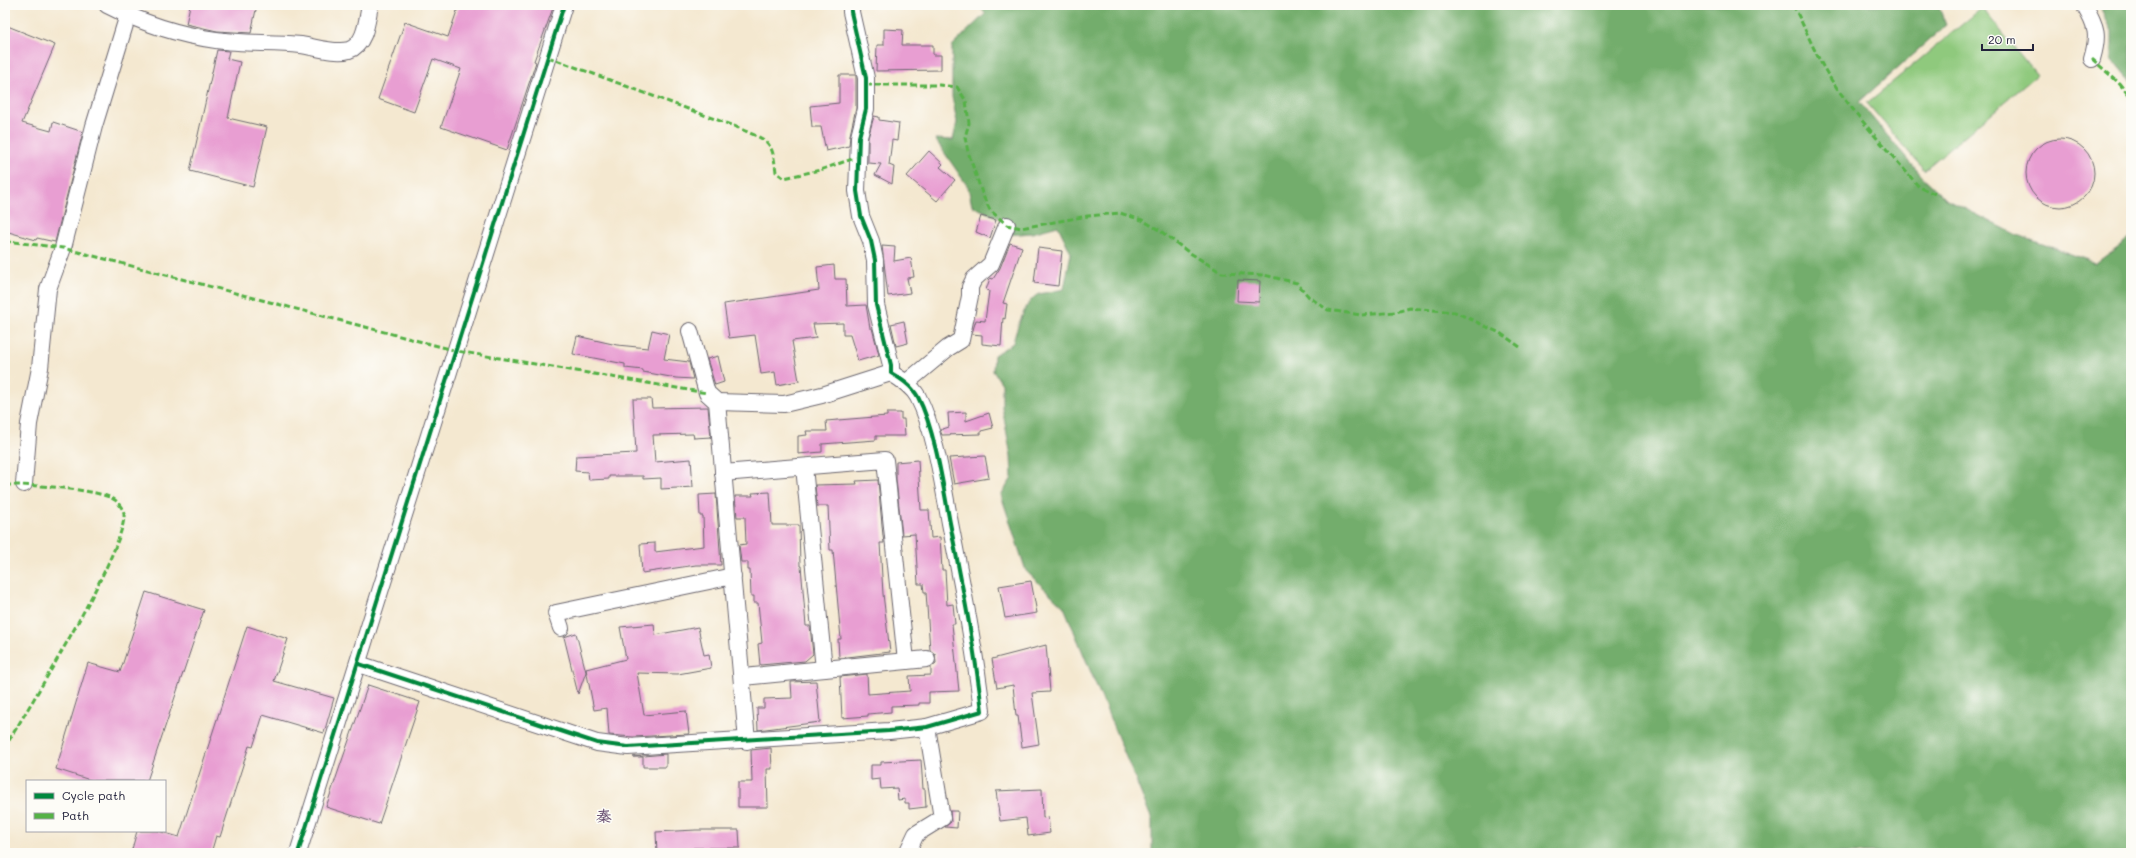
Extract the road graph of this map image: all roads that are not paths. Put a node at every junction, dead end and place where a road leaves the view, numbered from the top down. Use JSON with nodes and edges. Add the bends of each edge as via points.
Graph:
{"nodes":[{"id":1,"x":107,"y":5,"type":"edge"},
{"id":2,"x":370,"y":5,"type":"edge"},
{"id":3,"x":564,"y":5,"type":"edge"},
{"id":4,"x":851,"y":5,"type":"edge"},
{"id":5,"x":2084,"y":5,"type":"edge"},
{"id":6,"x":129,"y":10,"type":"edge"},
{"id":7,"x":2092,"y":59,"type":"dead end"},
{"id":8,"x":1007,"y":225,"type":"dead end"},
{"id":9,"x":690,"y":331,"type":"dead end"},
{"id":10,"x":891,"y":373,"type":"junction"},
{"id":11,"x":906,"y":383,"type":"junction"},
{"id":12,"x":717,"y":402,"type":"junction"},
{"id":13,"x":804,"y":467,"type":"junction"},
{"id":14,"x":723,"y":473,"type":"junction"},
{"id":15,"x":24,"y":484,"type":"dead end"},
{"id":16,"x":733,"y":576,"type":"junction"},
{"id":17,"x":561,"y":628,"type":"dead end"},
{"id":18,"x":927,"y":658,"type":"dead end"},
{"id":19,"x":906,"y":661,"type":"junction"},
{"id":20,"x":359,"y":664,"type":"junction"},
{"id":21,"x":824,"y":669,"type":"junction"},
{"id":22,"x":743,"y":677,"type":"junction"},
{"id":23,"x":927,"y":727,"type":"junction"},
{"id":24,"x":747,"y":741,"type":"junction"},
{"id":25,"x":298,"y":853,"type":"edge"},
{"id":26,"x":907,"y":853,"type":"edge"}],
"edges":[{"from":1,"to":6,"type":"street"},
{"from":2,"to":6,"type":"street","via":[[364,33],[357,44],[349,50],[192,36]]},
{"from":3,"to":20,"type":"street"},
{"from":4,"to":10,"type":"street","via":[[866,78],[866,109],[859,137],[857,191],[861,216],[876,260],[876,306]]},
{"from":5,"to":7,"type":"street","via":[[2098,39]]},
{"from":6,"to":15,"type":"street","via":[[94,126],[63,248],[48,289],[40,368],[29,424]]},
{"from":8,"to":11,"type":"street","via":[[991,264],[974,279],[970,287],[961,340]]},
{"from":9,"to":12,"type":"street","via":[[707,393]]},
{"from":10,"to":11,"type":"street"},
{"from":10,"to":12,"type":"street","via":[[784,404]]},
{"from":11,"to":23,"type":"street","via":[[917,395],[926,416],[943,486],[976,659],[982,711]]},
{"from":12,"to":14,"type":"street"},
{"from":13,"to":14,"type":"street"},
{"from":13,"to":19,"type":"street","via":[[885,460]]},
{"from":13,"to":21,"type":"street"},
{"from":14,"to":16,"type":"street"},
{"from":16,"to":17,"type":"street","via":[[556,613]]},
{"from":16,"to":22,"type":"street"},
{"from":18,"to":19,"type":"street"},
{"from":19,"to":21,"type":"street"},
{"from":20,"to":24,"type":"street","via":[[597,743],[628,747]]},
{"from":20,"to":25,"type":"street"},
{"from":21,"to":22,"type":"street"},
{"from":22,"to":24,"type":"street"},
{"from":23,"to":24,"type":"street"},
{"from":23,"to":26,"type":"street","via":[[942,818],[916,834]]}]}
